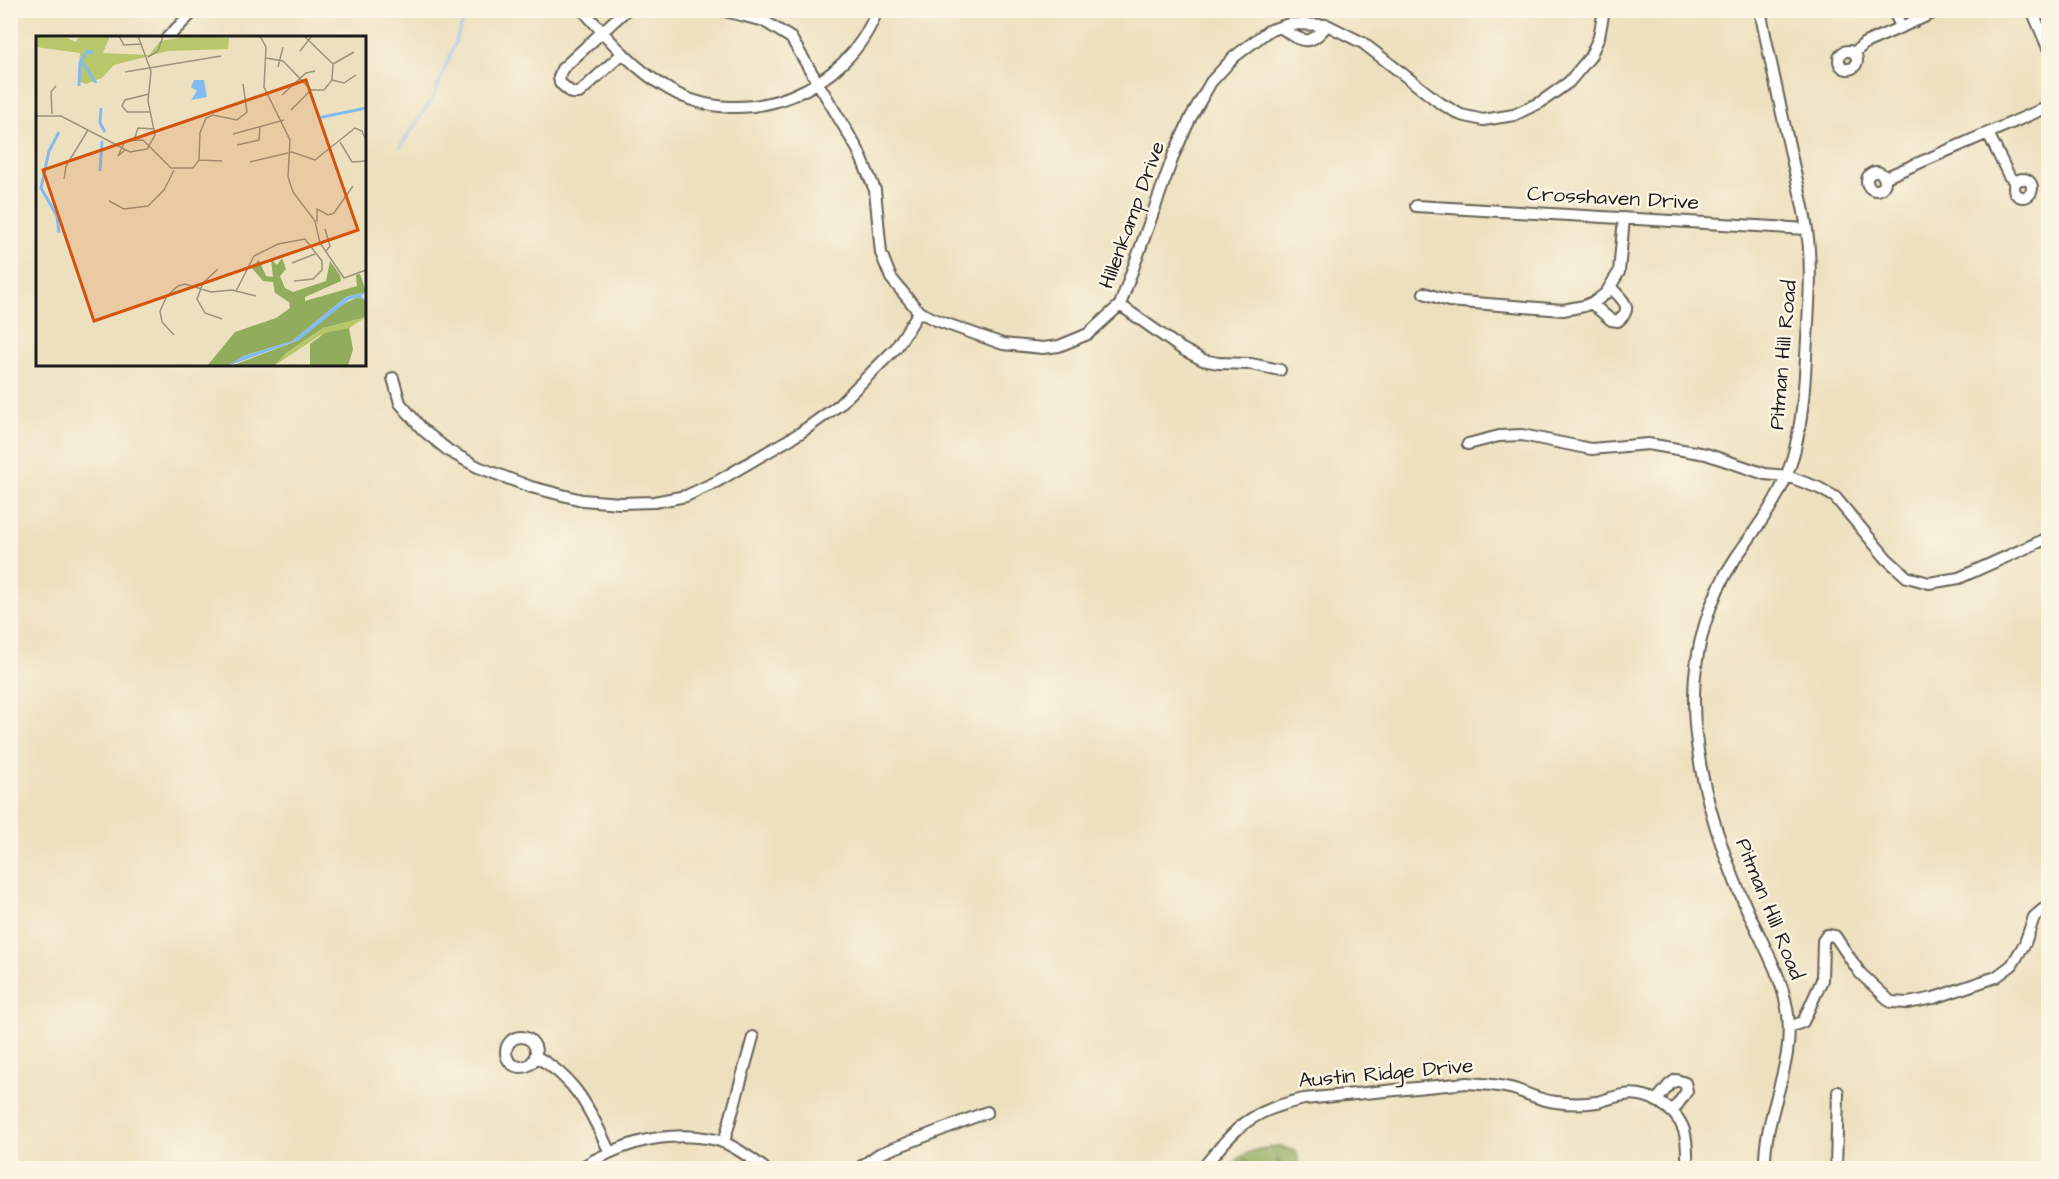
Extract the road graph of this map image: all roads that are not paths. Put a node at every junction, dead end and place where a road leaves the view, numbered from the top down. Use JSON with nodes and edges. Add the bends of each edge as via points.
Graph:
{"nodes":[{"id":1,"x":195,"y":10,"type":"edge"},
{"id":2,"x":582,"y":10,"type":"edge"},
{"id":3,"x":626,"y":10,"type":"edge"},
{"id":4,"x":721,"y":10,"type":"edge"},
{"id":5,"x":877,"y":10,"type":"edge"},
{"id":6,"x":1604,"y":10,"type":"edge"},
{"id":7,"x":1760,"y":10,"type":"edge"},
{"id":8,"x":1893,"y":10,"type":"edge"},
{"id":9,"x":1940,"y":10,"type":"edge"},
{"id":10,"x":2032,"y":10,"type":"edge"},
{"id":11,"x":1327,"y":25,"type":"junction"},
{"id":12,"x":1900,"y":26,"type":"junction"},
{"id":13,"x":1280,"y":27,"type":"junction"},
{"id":14,"x":601,"y":31,"type":"junction"},
{"id":15,"x":169,"y":36,"type":"edge"},
{"id":16,"x":2049,"y":48,"type":"edge"},
{"id":17,"x":623,"y":53,"type":"junction"},
{"id":18,"x":1854,"y":54,"type":"dead end"},
{"id":19,"x":818,"y":83,"type":"junction"},
{"id":20,"x":2049,"y":107,"type":"edge"},
{"id":21,"x":1988,"y":133,"type":"junction"},
{"id":22,"x":1884,"y":178,"type":"dead end"},
{"id":23,"x":2016,"y":182,"type":"dead end"},
{"id":24,"x":1416,"y":207,"type":"dead end"},
{"id":25,"x":1624,"y":218,"type":"junction"},
{"id":26,"x":1807,"y":229,"type":"junction"},
{"id":27,"x":1610,"y":286,"type":"junction"},
{"id":28,"x":1424,"y":293,"type":"dead end"},
{"id":29,"x":1591,"y":303,"type":"junction"},
{"id":30,"x":1120,"y":305,"type":"junction"},
{"id":31,"x":919,"y":312,"type":"junction"},
{"id":32,"x":1280,"y":370,"type":"dead end"},
{"id":33,"x":393,"y":378,"type":"dead end"},
{"id":34,"x":1468,"y":444,"type":"dead end"},
{"id":35,"x":1787,"y":476,"type":"junction"},
{"id":36,"x":2049,"y":538,"type":"edge"},
{"id":37,"x":2049,"y":905,"type":"edge"},
{"id":38,"x":1789,"y":1027,"type":"junction"},
{"id":39,"x":753,"y":1037,"type":"dead end"},
{"id":40,"x":535,"y":1056,"type":"dead end"},
{"id":41,"x":1838,"y":1092,"type":"dead end"},
{"id":42,"x":1656,"y":1101,"type":"junction"},
{"id":43,"x":1673,"y":1111,"type":"junction"},
{"id":44,"x":987,"y":1112,"type":"dead end"},
{"id":45,"x":724,"y":1142,"type":"junction"},
{"id":46,"x":609,"y":1151,"type":"junction"},
{"id":47,"x":580,"y":1168,"type":"edge"},
{"id":48,"x":764,"y":1168,"type":"edge"},
{"id":49,"x":859,"y":1168,"type":"edge"},
{"id":50,"x":1203,"y":1168,"type":"edge"},
{"id":51,"x":1687,"y":1168,"type":"edge"},
{"id":52,"x":1765,"y":1168,"type":"edge"},
{"id":53,"x":1836,"y":1168,"type":"edge"}],
"edges":[{"from":1,"to":15,"type":"street"},
{"from":2,"to":14,"type":"street"},
{"from":3,"to":14,"type":"street"},
{"from":4,"to":19,"type":"street","name":"Hillenkamp Drive","via":[[779,28],[791,38]]},
{"from":5,"to":19,"type":"street","via":[[872,26],[855,51]]},
{"from":6,"to":11,"type":"street","name":"Hillenkamp Drive","via":[[1590,57],[1569,82],[1514,115],[1483,120],[1461,115],[1440,103],[1363,43]]},
{"from":7,"to":26,"type":"street","name":"Pitman Hill Road"},
{"from":8,"to":12,"type":"street"},
{"from":9,"to":12,"type":"street"},
{"from":10,"to":16,"type":"street"},
{"from":11,"to":13,"type":"street","name":"Hillenkamp Drive","via":[[1301,23]]},
{"from":11,"to":13,"type":"street","via":[[1312,41],[1303,41]]},
{"from":12,"to":18,"type":"street","via":[[1865,43]]},
{"from":13,"to":30,"type":"street","name":"Hillenkamp Drive","via":[[1268,31],[1234,57],[1211,82],[1174,154]]},
{"from":14,"to":17,"type":"street"},
{"from":14,"to":17,"type":"street","via":[[562,69],[559,77],[564,89],[579,93]]},
{"from":17,"to":19,"type":"street","via":[[670,90],[711,106],[779,102]]},
{"from":19,"to":31,"type":"street","name":"Hillenkamp Drive","via":[[871,178],[881,254],[891,278]]},
{"from":20,"to":21,"type":"street"},
{"from":21,"to":22,"type":"street"},
{"from":21,"to":23,"type":"street","via":[[2009,176]]},
{"from":24,"to":25,"type":"street","name":"Crosshaven Drive"},
{"from":25,"to":26,"type":"street","name":"Crosshaven Drive"},
{"from":25,"to":27,"type":"street","via":[[1619,273]]},
{"from":26,"to":35,"type":"street","name":"Pitman Hill Road","via":[[1810,278],[1805,386]]},
{"from":27,"to":29,"type":"street"},
{"from":27,"to":29,"type":"street","via":[[1624,301],[1625,315],[1618,321],[1611,320]]},
{"from":28,"to":29,"type":"street","via":[[1449,301],[1563,310]]},
{"from":30,"to":31,"type":"street","name":"Hillenkamp Drive","via":[[1088,333],[1059,346],[1043,348],[1003,344]]},
{"from":30,"to":32,"type":"street","via":[[1203,360]]},
{"from":31,"to":33,"type":"street","via":[[896,348],[838,405],[800,433],[686,496],[654,502],[582,500],[531,487],[478,466],[449,451],[423,430],[400,403]]},
{"from":34,"to":35,"type":"street","via":[[1522,435],[1591,448],[1648,444],[1706,454],[1765,474]]},
{"from":35,"to":36,"type":"street","via":[[1835,497],[1887,559],[1917,581],[1959,578]]},
{"from":35,"to":38,"type":"street","name":"Pitman Hill Road","via":[[1774,503],[1724,575],[1701,637],[1694,697],[1700,769],[1728,864],[1781,982]]},
{"from":37,"to":38,"type":"street","via":[[2034,918],[2012,965],[1996,977],[1908,1003],[1891,1002],[1860,974],[1835,936],[1827,935],[1823,940],[1822,980],[1803,1022]]},
{"from":38,"to":52,"type":"street","name":"Pitman Hill Road","via":[[1788,1055],[1764,1146]]},
{"from":39,"to":45,"type":"street"},
{"from":40,"to":46,"type":"street","via":[[582,1097]]},
{"from":41,"to":53,"type":"street"},
{"from":42,"to":43,"type":"street","name":"Austin Ridge Drive"},
{"from":42,"to":43,"type":"street","via":[[1676,1080],[1685,1083],[1688,1091]]},
{"from":42,"to":50,"type":"street","name":"Austin Ridge Drive","via":[[1648,1096],[1625,1094],[1574,1104],[1545,1101],[1491,1084],[1467,1083],[1304,1099],[1271,1107],[1239,1126]]},
{"from":43,"to":51,"type":"street","via":[[1685,1132]]},
{"from":44,"to":49,"type":"street","via":[[879,1154]]},
{"from":45,"to":46,"type":"street","via":[[666,1136]]},
{"from":45,"to":48,"type":"street"},
{"from":46,"to":47,"type":"street"}]}
